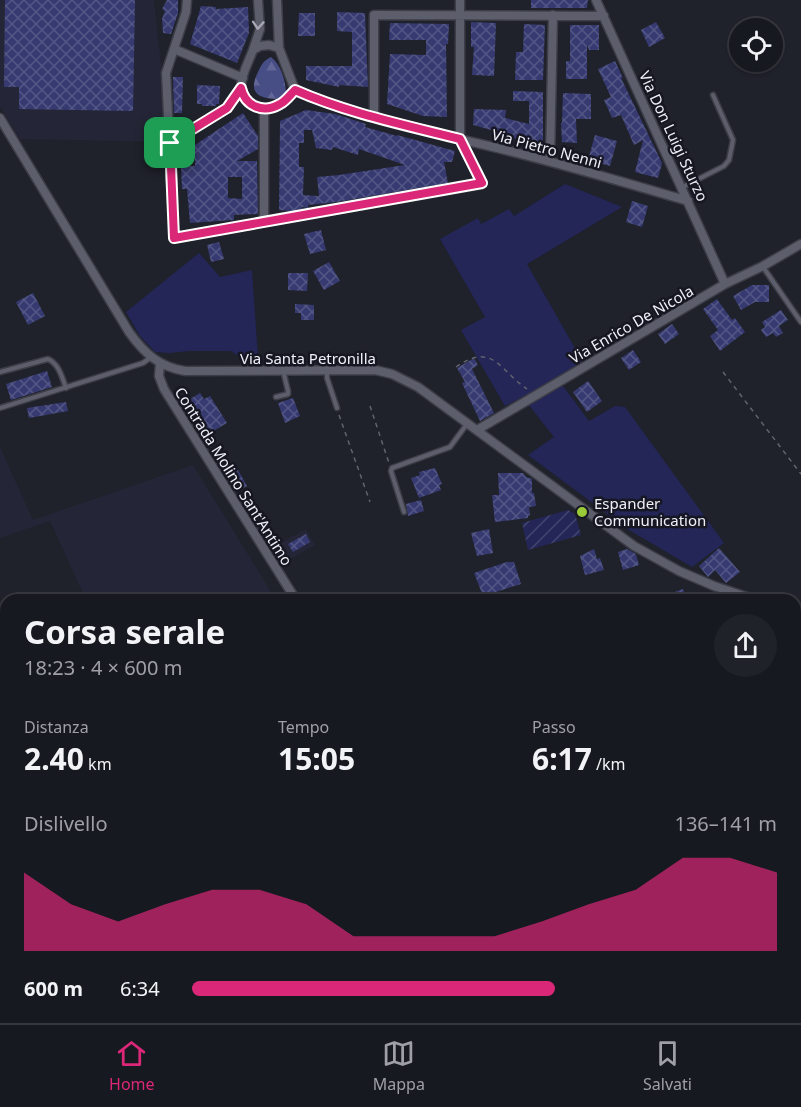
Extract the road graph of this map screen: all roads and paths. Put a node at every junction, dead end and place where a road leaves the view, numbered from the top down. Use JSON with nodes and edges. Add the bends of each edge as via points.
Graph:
{"nodes":[{"id":1,"x":187,"y":0,"type":"edge"},
{"id":2,"x":258,"y":0,"type":"edge"},
{"id":3,"x":277,"y":0,"type":"edge"},
{"id":4,"x":460,"y":0,"type":"edge"},
{"id":5,"x":596,"y":0,"type":"edge"},
{"id":6,"x":460,"y":14,"type":"junction"},
{"id":7,"x":553,"y":15,"type":"junction"},
{"id":8,"x":604,"y":16,"type":"junction"},
{"id":9,"x":174,"y":48,"type":"junction"},
{"id":10,"x":279,"y":48,"type":"junction"},
{"id":11,"x":253,"y":50,"type":"junction"},
{"id":12,"x":243,"y":78,"type":"junction"},
{"id":13,"x":241,"y":88,"type":"junction"},
{"id":14,"x":295,"y":90,"type":"junction"},
{"id":15,"x":713,"y":95,"type":"dead end"},
{"id":16,"x":264,"y":109,"type":"junction"},
{"id":17,"x":374,"y":117,"type":"junction"},
{"id":18,"x":0,"y":118,"type":"edge"},
{"id":19,"x":460,"y":139,"type":"junction"},
{"id":20,"x":170,"y":143,"type":"junction"},
{"id":21,"x":550,"y":161,"type":"junction"},
{"id":22,"x":682,"y":188,"type":"junction"},
{"id":23,"x":688,"y":201,"type":"junction"},
{"id":24,"x":264,"y":222,"type":"junction"},
{"id":25,"x":801,"y":244,"type":"edge"},
{"id":26,"x":763,"y":266,"type":"junction"},
{"id":27,"x":725,"y":284,"type":"junction"},
{"id":28,"x":801,"y":322,"type":"edge"},
{"id":29,"x":151,"y":358,"type":"junction"},
{"id":30,"x":160,"y":363,"type":"junction"},
{"id":31,"x":456,"y":366,"type":"dead end"},
{"id":32,"x":283,"y":369,"type":"junction"},
{"id":33,"x":327,"y":369,"type":"junction"},
{"id":34,"x":0,"y":372,"type":"edge"},
{"id":35,"x":723,"y":372,"type":"dead end"},
{"id":36,"x":66,"y":388,"type":"junction"},
{"id":37,"x":539,"y":394,"type":"junction"},
{"id":38,"x":276,"y":398,"type":"dead end"},
{"id":39,"x":370,"y":406,"type":"dead end"},
{"id":40,"x":0,"y":408,"type":"edge"},
{"id":41,"x":337,"y":408,"type":"joint"},
{"id":42,"x":468,"y":424,"type":"junction"},
{"id":43,"x":477,"y":430,"type":"junction"},
{"id":44,"x":392,"y":468,"type":"junction"},
{"id":45,"x":801,"y":474,"type":"edge"},
{"id":46,"x":370,"y":502,"type":"dead end"},
{"id":47,"x":404,"y":512,"type":"dead end"},
{"id":48,"x":292,"y":594,"type":"edge"},
{"id":49,"x":738,"y":594,"type":"edge"}],
"edges":[{"from":1,"to":9,"type":"street"},
{"from":2,"to":11,"type":"street","one_way":true,"via":[[260,28]]},
{"from":3,"to":10,"type":"street"},
{"from":4,"to":6,"type":"street"},
{"from":5,"to":8,"type":"street","name":"Via Don Luigi Sturzo"},
{"from":6,"to":7,"type":"street"},
{"from":6,"to":17,"type":"street","via":[[374,15]]},
{"from":6,"to":19,"type":"street"},
{"from":7,"to":8,"type":"street"},
{"from":7,"to":21,"type":"street"},
{"from":8,"to":22,"type":"street","name":"Via Don Luigi Sturzo"},
{"from":9,"to":12,"type":"street"},
{"from":9,"to":20,"type":"street","via":[[166,74]]},
{"from":10,"to":11,"type":"street","via":[[269,45]]},
{"from":10,"to":14,"type":"street"},
{"from":11,"to":12,"type":"street"},
{"from":12,"to":13,"type":"street"},
{"from":13,"to":16,"type":"street","via":[[248,103]]},
{"from":13,"to":20,"type":"street","via":[[227,108]]},
{"from":14,"to":16,"type":"street","via":[[282,104]]},
{"from":14,"to":17,"type":"street","name":"Via Pietro Nenni"},
{"from":15,"to":22,"type":"lane","via":[[733,140],[729,160]]},
{"from":16,"to":24,"type":"street"},
{"from":17,"to":19,"type":"street","name":"Via Pietro Nenni"},
{"from":18,"to":29,"type":"street","name":"Via Santa Petronilla","via":[[129,332]]},
{"from":19,"to":21,"type":"street","name":"Via Pietro Nenni"},
{"from":19,"to":24,"type":"street","via":[[482,183]]},
{"from":20,"to":24,"type":"street","via":[[174,238]]},
{"from":21,"to":23,"type":"street","name":"Via Pietro Nenni"},
{"from":22,"to":23,"type":"street","name":"Via Don Luigi Sturzo"},
{"from":23,"to":27,"type":"street","name":"Via Don Luigi Sturzo"},
{"from":25,"to":26,"type":"street","name":"Via Enrico De Nicola"},
{"from":26,"to":27,"type":"street","name":"Via Enrico De Nicola"},
{"from":26,"to":28,"type":"lane"},
{"from":27,"to":37,"type":"street","name":"Via Enrico De Nicola"},
{"from":29,"to":30,"type":"street","name":"Via Santa Petronilla"},
{"from":29,"to":36,"type":"lane"},
{"from":30,"to":32,"type":"street","name":"Via Santa Petronilla","via":[[185,371]]},
{"from":30,"to":48,"type":"street","name":"Contrada Molino Sant'Antimo","via":[[159,376],[164,388]]},
{"from":31,"to":37,"type":"path","via":[[481,356],[501,364],[513,380]]},
{"from":32,"to":33,"type":"street","name":"Via Santa Petronilla"},
{"from":32,"to":38,"type":"lane","via":[[288,394]]},
{"from":33,"to":41,"type":"lane"},
{"from":33,"to":42,"type":"street","name":"Via Santa Petronilla","via":[[392,374],[418,387]]},
{"from":34,"to":36,"type":"lane","via":[[48,359],[59,370]]},
{"from":35,"to":45,"type":"path"},
{"from":36,"to":40,"type":"lane"},
{"from":37,"to":43,"type":"street","name":"Via Enrico De Nicola"},
{"from":39,"to":44,"type":"path"},
{"from":41,"to":46,"type":"path"},
{"from":42,"to":43,"type":"street","name":"Via Santa Petronilla"},
{"from":42,"to":44,"type":"lane","via":[[450,447]]},
{"from":43,"to":49,"type":"street","name":"Via Santa Petronilla","via":[[634,546],[679,571]]},
{"from":44,"to":47,"type":"lane"}]}
